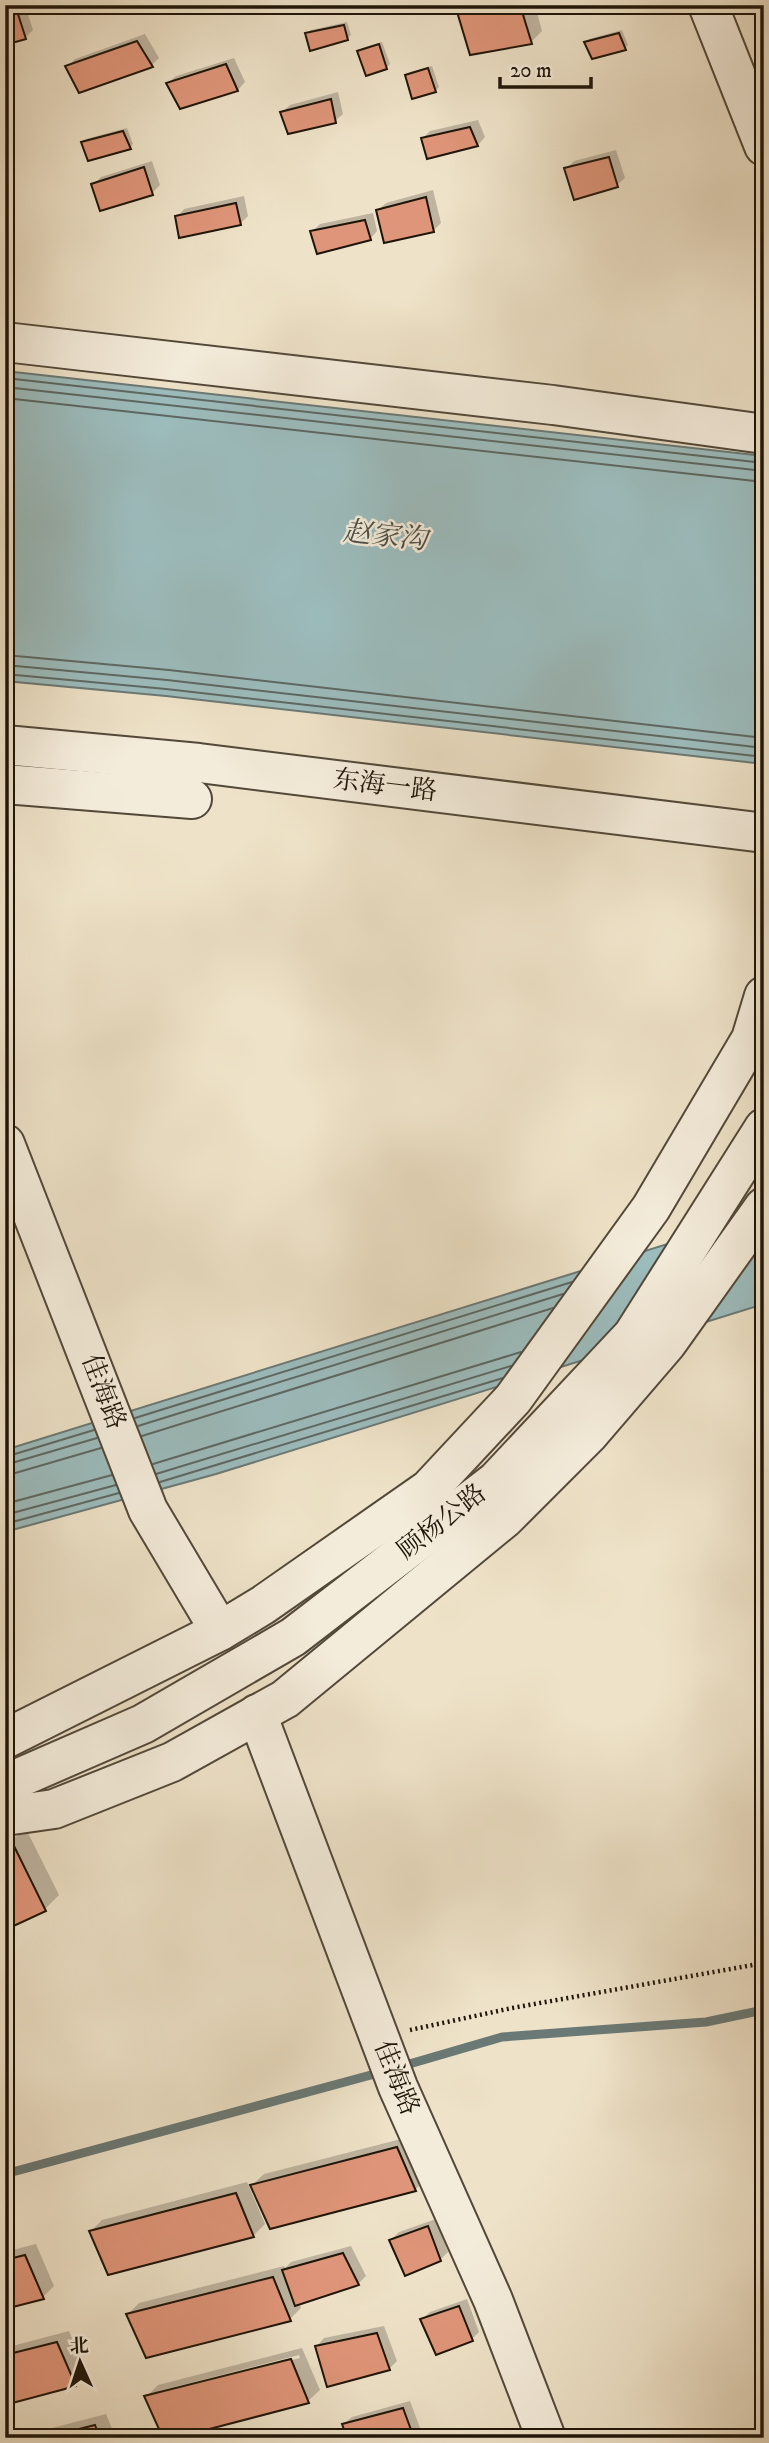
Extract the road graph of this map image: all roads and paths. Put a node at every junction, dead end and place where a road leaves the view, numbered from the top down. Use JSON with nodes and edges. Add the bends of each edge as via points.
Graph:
{"nodes":[{"id":1,"x":708,"y":5,"type":"edge"},
{"id":2,"x":764,"y":146,"type":"edge"},
{"id":3,"x":5,"y":342,"type":"edge"},
{"id":4,"x":764,"y":434,"type":"edge"},
{"id":5,"x":5,"y":746,"type":"edge"},
{"id":6,"x":5,"y":784,"type":"edge"},
{"id":7,"x":192,"y":799,"type":"dead end"},
{"id":8,"x":764,"y":833,"type":"edge"},
{"id":9,"x":764,"y":996,"type":"edge"},
{"id":10,"x":764,"y":1128,"type":"edge"},
{"id":11,"x":5,"y":1144,"type":"edge"},
{"id":12,"x":764,"y":1207,"type":"edge"},
{"id":13,"x":220,"y":1630,"type":"junction"},
{"id":14,"x":257,"y":1714,"type":"junction"},
{"id":15,"x":5,"y":1739,"type":"edge"},
{"id":16,"x":5,"y":1784,"type":"edge"},
{"id":17,"x":5,"y":1816,"type":"edge"},
{"id":18,"x":764,"y":1963,"type":"edge"},
{"id":19,"x":379,"y":2037,"type":"junction"},
{"id":20,"x":546,"y":2438,"type":"edge"}],
"edges":[{"from":1,"to":2,"type":"street"},
{"from":3,"to":4,"type":"street"},
{"from":5,"to":8,"type":"street","name":"东海一路","via":[[213,764]]},
{"from":6,"to":7,"type":"street"},
{"from":9,"to":13,"type":"street","via":[[751,1039],[651,1208],[513,1399],[429,1489]]},
{"from":10,"to":16,"type":"street","name":"顾杨公路","via":[[633,1335],[495,1481],[293,1637],[143,1724]]},
{"from":11,"to":13,"type":"street","name":"佳海路","via":[[148,1510]]},
{"from":12,"to":14,"type":"street","via":[[667,1343],[588,1435],[505,1518],[285,1699]]},
{"from":13,"to":15,"type":"street"},
{"from":14,"to":17,"type":"street","via":[[148,1772],[54,1809]]},
{"from":14,"to":19,"type":"street","name":"佳海路"},
{"from":18,"to":19,"type":"path"},
{"from":19,"to":20,"type":"street","name":"佳海路","via":[[493,2300]]}]}
